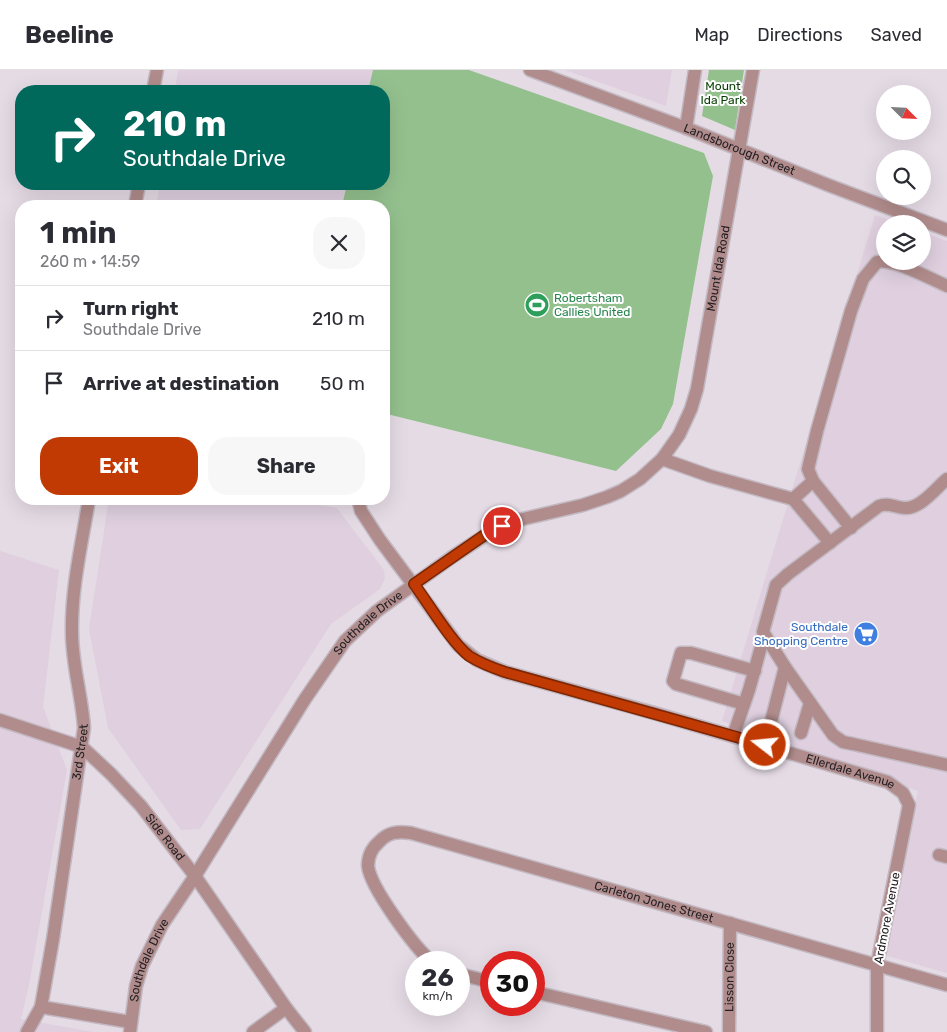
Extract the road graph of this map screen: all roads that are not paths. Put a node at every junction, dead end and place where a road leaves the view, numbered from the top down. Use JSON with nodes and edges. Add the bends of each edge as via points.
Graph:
{"nodes":[{"id":1,"x":157,"y":70,"type":"edge"},
{"id":2,"x":530,"y":70,"type":"edge"},
{"id":3,"x":695,"y":70,"type":"edge"},
{"id":4,"x":753,"y":70,"type":"edge"},
{"id":5,"x":154,"y":85,"type":"edge"},
{"id":6,"x":686,"y":128,"type":"junction"},
{"id":7,"x":740,"y":149,"type":"junction"},
{"id":8,"x":947,"y":230,"type":"edge"},
{"id":9,"x":947,"y":286,"type":"edge"},
{"id":10,"x":662,"y":459,"type":"junction"},
{"id":11,"x":947,"y":479,"type":"edge"},
{"id":12,"x":813,"y":481,"type":"junction"},
{"id":13,"x":793,"y":499,"type":"junction"},
{"id":14,"x":88,"y":505,"type":"edge"},
{"id":15,"x":360,"y":505,"type":"edge"},
{"id":16,"x":850,"y":528,"type":"junction"},
{"id":17,"x":830,"y":543,"type":"junction"},
{"id":18,"x":414,"y":584,"type":"junction"},
{"id":19,"x":764,"y":636,"type":"junction"},
{"id":20,"x":785,"y":667,"type":"junction"},
{"id":21,"x":754,"y":671,"type":"junction"},
{"id":22,"x":810,"y":703,"type":"junction"},
{"id":23,"x":744,"y":704,"type":"junction"},
{"id":24,"x":0,"y":720,"type":"edge"},
{"id":25,"x":801,"y":733,"type":"dead end"},
{"id":26,"x":733,"y":736,"type":"junction"},
{"id":27,"x":765,"y":745,"type":"junction"},
{"id":28,"x":82,"y":747,"type":"junction"},
{"id":29,"x":947,"y":765,"type":"edge"},
{"id":30,"x":909,"y":805,"type":"joint"},
{"id":31,"x":195,"y":876,"type":"junction"},
{"id":32,"x":730,"y":923,"type":"junction"},
{"id":33,"x":421,"y":951,"type":"edge"},
{"id":34,"x":877,"y":965,"type":"junction"},
{"id":35,"x":947,"y":985,"type":"edge"},
{"id":36,"x":545,"y":995,"type":"edge"},
{"id":37,"x":41,"y":1007,"type":"junction"},
{"id":38,"x":286,"y":1008,"type":"junction"},
{"id":39,"x":130,"y":1027,"type":"edge"},
{"id":40,"x":27,"y":1032,"type":"edge"},
{"id":41,"x":253,"y":1032,"type":"edge"},
{"id":42,"x":305,"y":1032,"type":"edge"},
{"id":43,"x":706,"y":1032,"type":"edge"},
{"id":44,"x":729,"y":1032,"type":"edge"},
{"id":45,"x":877,"y":1032,"type":"edge"}],
"edges":[{"from":1,"to":5,"type":"street"},
{"from":2,"to":6,"type":"street","name":"Landsborough Street"},
{"from":3,"to":6,"type":"street"},
{"from":4,"to":7,"type":"street","name":"Mount Ida Road"},
{"from":6,"to":7,"type":"street","name":"Landsborough Street"},
{"from":7,"to":8,"type":"street","name":"Landsborough Street"},
{"from":7,"to":10,"type":"street","name":"Mount Ida Road","via":[[697,389],[684,426]]},
{"from":9,"to":12,"type":"street","via":[[884,261],[877,262],[863,279],[817,430],[808,469]]},
{"from":10,"to":13,"type":"street"},
{"from":10,"to":18,"type":"street","name":"Southdale Drive","via":[[640,479],[607,497],[495,528]]},
{"from":11,"to":16,"type":"street","via":[[914,506],[903,508],[882,504]]},
{"from":12,"to":13,"type":"street"},
{"from":12,"to":16,"type":"street"},
{"from":13,"to":17,"type":"street"},
{"from":14,"to":28,"type":"street","name":"3rd Street","via":[[72,608],[73,655],[83,711]]},
{"from":15,"to":18,"type":"street","name":"Ellerdale Avenue","via":[[368,524]]},
{"from":16,"to":17,"type":"street"},
{"from":17,"to":19,"type":"street","via":[[776,585],[763,627]]},
{"from":18,"to":26,"type":"street","name":"Ellerdale Avenue","via":[[458,645],[468,655],[489,666]]},
{"from":18,"to":31,"type":"street","name":"Southdale Drive","via":[[365,621],[337,651]]},
{"from":19,"to":20,"type":"street"},
{"from":19,"to":21,"type":"street"},
{"from":20,"to":22,"type":"street"},
{"from":20,"to":27,"type":"street"},
{"from":21,"to":23,"type":"street"},
{"from":21,"to":23,"type":"street","via":[[691,653],[681,653],[679,658],[673,681],[676,684]]},
{"from":22,"to":25,"type":"street"},
{"from":22,"to":29,"type":"street","via":[[833,735],[843,742]]},
{"from":23,"to":26,"type":"street"},
{"from":24,"to":28,"type":"street","name":"Side Road"},
{"from":26,"to":27,"type":"street","name":"Ellerdale Avenue"},
{"from":27,"to":30,"type":"street","name":"Ellerdale Avenue","via":[[888,782],[903,793]]},
{"from":28,"to":31,"type":"street","name":"Side Road","via":[[140,806]]},
{"from":28,"to":37,"type":"street","name":"3rd Street"},
{"from":30,"to":34,"type":"street","name":"Ardmore Avenue"},
{"from":31,"to":38,"type":"street","name":"Side Road"},
{"from":31,"to":39,"type":"street","name":"Southdale Drive","via":[[162,925],[142,966]]},
{"from":32,"to":33,"type":"street","name":"Carleton Jones Street","via":[[411,833],[391,833],[374,846],[368,869],[381,897]]},
{"from":32,"to":34,"type":"street","name":"Carleton Jones Street"},
{"from":32,"to":44,"type":"street","name":"Lisson Close"},
{"from":34,"to":35,"type":"street","name":"Carleton Jones Street"},
{"from":34,"to":45,"type":"street","name":"Ardmore Avenue"},
{"from":36,"to":43,"type":"street"},
{"from":37,"to":39,"type":"street"},
{"from":37,"to":40,"type":"street"},
{"from":38,"to":41,"type":"street"},
{"from":38,"to":42,"type":"street","name":"Side Road"}]}
